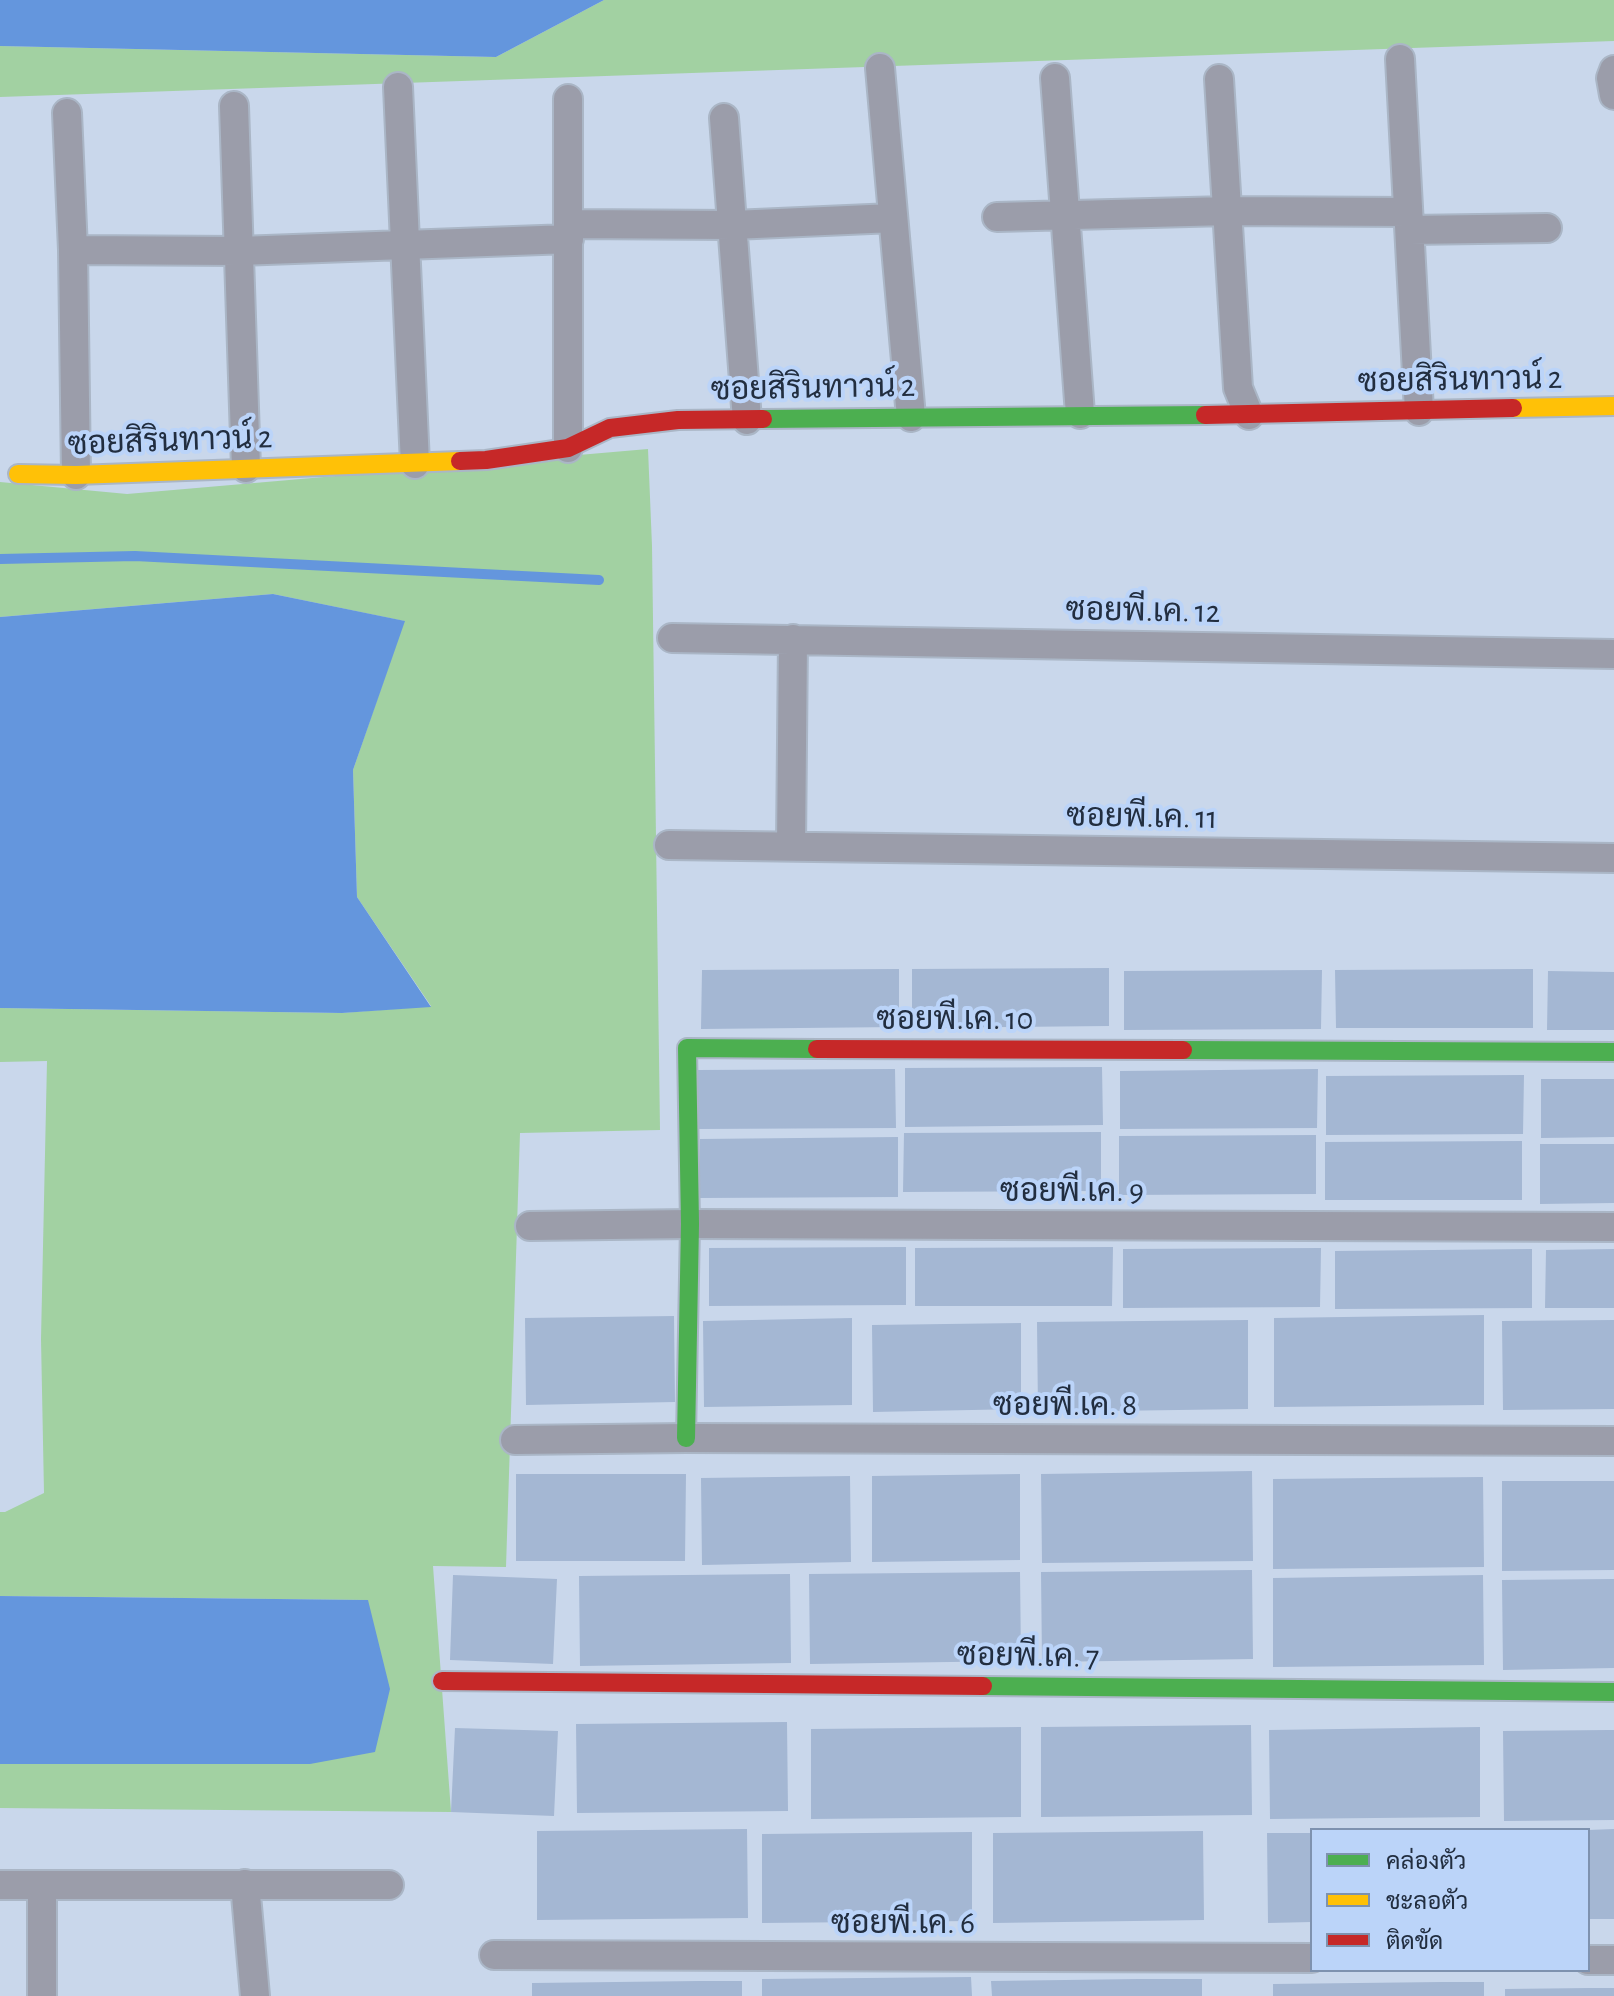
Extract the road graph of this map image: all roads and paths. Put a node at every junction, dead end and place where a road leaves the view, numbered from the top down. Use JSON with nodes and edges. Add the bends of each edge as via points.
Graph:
{"nodes":[{"id":1,"x":1400,"y":59,"type":"dead end"},
{"id":2,"x":880,"y":68,"type":"dead end"},
{"id":3,"x":1614,"y":70,"type":"edge"},
{"id":4,"x":1055,"y":78,"type":"dead end"},
{"id":5,"x":1219,"y":79,"type":"dead end"},
{"id":6,"x":398,"y":87,"type":"dead end"},
{"id":7,"x":1614,"y":95,"type":"edge"},
{"id":8,"x":568,"y":99,"type":"dead end"},
{"id":9,"x":234,"y":106,"type":"dead end"},
{"id":10,"x":67,"y":113,"type":"dead end"},
{"id":11,"x":724,"y":118,"type":"dead end"},
{"id":12,"x":1227,"y":211,"type":"junction"},
{"id":13,"x":1065,"y":215,"type":"junction"},
{"id":14,"x":997,"y":217,"type":"dead end"},
{"id":15,"x":893,"y":218,"type":"junction"},
{"id":16,"x":1409,"y":221,"type":"junction"},
{"id":17,"x":733,"y":225,"type":"junction"},
{"id":18,"x":1547,"y":228,"type":"dead end"},
{"id":19,"x":570,"y":232,"type":"junction"},
{"id":20,"x":405,"y":243,"type":"junction"},
{"id":21,"x":73,"y":250,"type":"junction"},
{"id":22,"x":239,"y":251,"type":"junction"},
{"id":23,"x":1614,"y":406,"type":"edge"},
{"id":24,"x":1419,"y":411,"type":"junction"},
{"id":25,"x":1080,"y":414,"type":"junction"},
{"id":26,"x":1249,"y":415,"type":"junction"},
{"id":27,"x":911,"y":417,"type":"junction"},
{"id":28,"x":747,"y":420,"type":"junction"},
{"id":29,"x":568,"y":448,"type":"junction"},
{"id":30,"x":415,"y":464,"type":"junction"},
{"id":31,"x":246,"y":468,"type":"junction"},
{"id":32,"x":18,"y":474,"type":"dead end"},
{"id":33,"x":76,"y":475,"type":"junction"},
{"id":34,"x":672,"y":638,"type":"dead end"},
{"id":35,"x":793,"y":639,"type":"junction"},
{"id":36,"x":1614,"y":654,"type":"edge"},
{"id":37,"x":669,"y":845,"type":"dead end"},
{"id":38,"x":791,"y":846,"type":"junction"},
{"id":39,"x":1614,"y":858,"type":"edge"},
{"id":40,"x":1614,"y":1052,"type":"edge"},
{"id":41,"x":690,"y":1224,"type":"junction"},
{"id":42,"x":530,"y":1226,"type":"dead end"},
{"id":43,"x":1614,"y":1227,"type":"edge"},
{"id":44,"x":686,"y":1438,"type":"junction"},
{"id":45,"x":515,"y":1440,"type":"dead end"},
{"id":46,"x":1614,"y":1441,"type":"edge"},
{"id":47,"x":442,"y":1681,"type":"dead end"},
{"id":48,"x":1614,"y":1692,"type":"edge"},
{"id":49,"x":245,"y":1884,"type":"junction"},
{"id":50,"x":0,"y":1885,"type":"edge"},
{"id":51,"x":42,"y":1885,"type":"junction"},
{"id":52,"x":389,"y":1885,"type":"dead end"},
{"id":53,"x":494,"y":1955,"type":"dead end"},
{"id":54,"x":1310,"y":1958,"type":"edge"},
{"id":55,"x":1590,"y":1960,"type":"edge"},
{"id":56,"x":1614,"y":1960,"type":"edge"},
{"id":57,"x":42,"y":1996,"type":"edge"},
{"id":58,"x":255,"y":1996,"type":"edge"}],
"edges":[{"from":1,"to":16,"type":"street"},
{"from":2,"to":15,"type":"street"},
{"from":3,"to":7,"type":"street"},
{"from":4,"to":13,"type":"street"},
{"from":5,"to":12,"type":"street"},
{"from":6,"to":20,"type":"street"},
{"from":8,"to":19,"type":"street"},
{"from":9,"to":22,"type":"street"},
{"from":10,"to":21,"type":"street"},
{"from":11,"to":17,"type":"street"},
{"from":12,"to":13,"type":"street"},
{"from":12,"to":16,"type":"street"},
{"from":12,"to":26,"type":"street","via":[[1238,388]]},
{"from":13,"to":14,"type":"street"},
{"from":13,"to":25,"type":"street"},
{"from":15,"to":17,"type":"street"},
{"from":15,"to":27,"type":"street"},
{"from":16,"to":18,"type":"street"},
{"from":16,"to":24,"type":"street"},
{"from":17,"to":19,"type":"street"},
{"from":17,"to":28,"type":"street"},
{"from":19,"to":20,"type":"street"},
{"from":19,"to":29,"type":"street"},
{"from":20,"to":22,"type":"street"},
{"from":20,"to":30,"type":"street"},
{"from":21,"to":22,"type":"street"},
{"from":21,"to":33,"type":"street"},
{"from":22,"to":31,"type":"street"},
{"from":23,"to":24,"type":"street","name":"ซอยสิรินทาวน์ 2"},
{"from":24,"to":26,"type":"street","name":"ซอยสิรินทาวน์ 2"},
{"from":25,"to":26,"type":"street","name":"ซอยสิรินทาวน์ 2"},
{"from":25,"to":27,"type":"street","name":"ซอยสิรินทาวน์ 2"},
{"from":27,"to":28,"type":"street","name":"ซอยสิรินทาวน์ 2"},
{"from":28,"to":29,"type":"street","name":"ซอยสิรินทาวน์ 2","via":[[610,428]]},
{"from":29,"to":30,"type":"street","name":"ซอยสิรินทาวน์ 2"},
{"from":30,"to":31,"type":"street","name":"ซอยสิรินทาวน์ 2"},
{"from":31,"to":33,"type":"street","name":"ซอยสิรินทาวน์ 2"},
{"from":32,"to":33,"type":"street","name":"ซอยสิรินทาวน์ 2"},
{"from":34,"to":35,"type":"street","name":"ซอยพี.เค. 12"},
{"from":35,"to":36,"type":"street","name":"ซอยพี.เค. 12"},
{"from":35,"to":38,"type":"street"},
{"from":37,"to":38,"type":"street","name":"ซอยพี.เค. 11"},
{"from":38,"to":39,"type":"street","name":"ซอยพี.เค. 11"},
{"from":40,"to":41,"type":"street","name":"ซอยพี.เค. 10","via":[[687,1048]]},
{"from":41,"to":42,"type":"street","name":"ซอยพี.เค. 9"},
{"from":41,"to":43,"type":"street","name":"ซอยพี.เค. 9"},
{"from":41,"to":44,"type":"street","name":"ซอยพี.เค. 10"},
{"from":44,"to":45,"type":"street","name":"ซอยพี.เค. 8"},
{"from":44,"to":46,"type":"street","name":"ซอยพี.เค. 8"},
{"from":47,"to":48,"type":"street","name":"ซอยพี.เค. 7"},
{"from":49,"to":51,"type":"street"},
{"from":49,"to":52,"type":"street"},
{"from":49,"to":58,"type":"street"},
{"from":50,"to":51,"type":"street"},
{"from":51,"to":57,"type":"street"},
{"from":53,"to":54,"type":"street","name":"ซอยพี.เค. 6"},
{"from":55,"to":56,"type":"street"}]}
